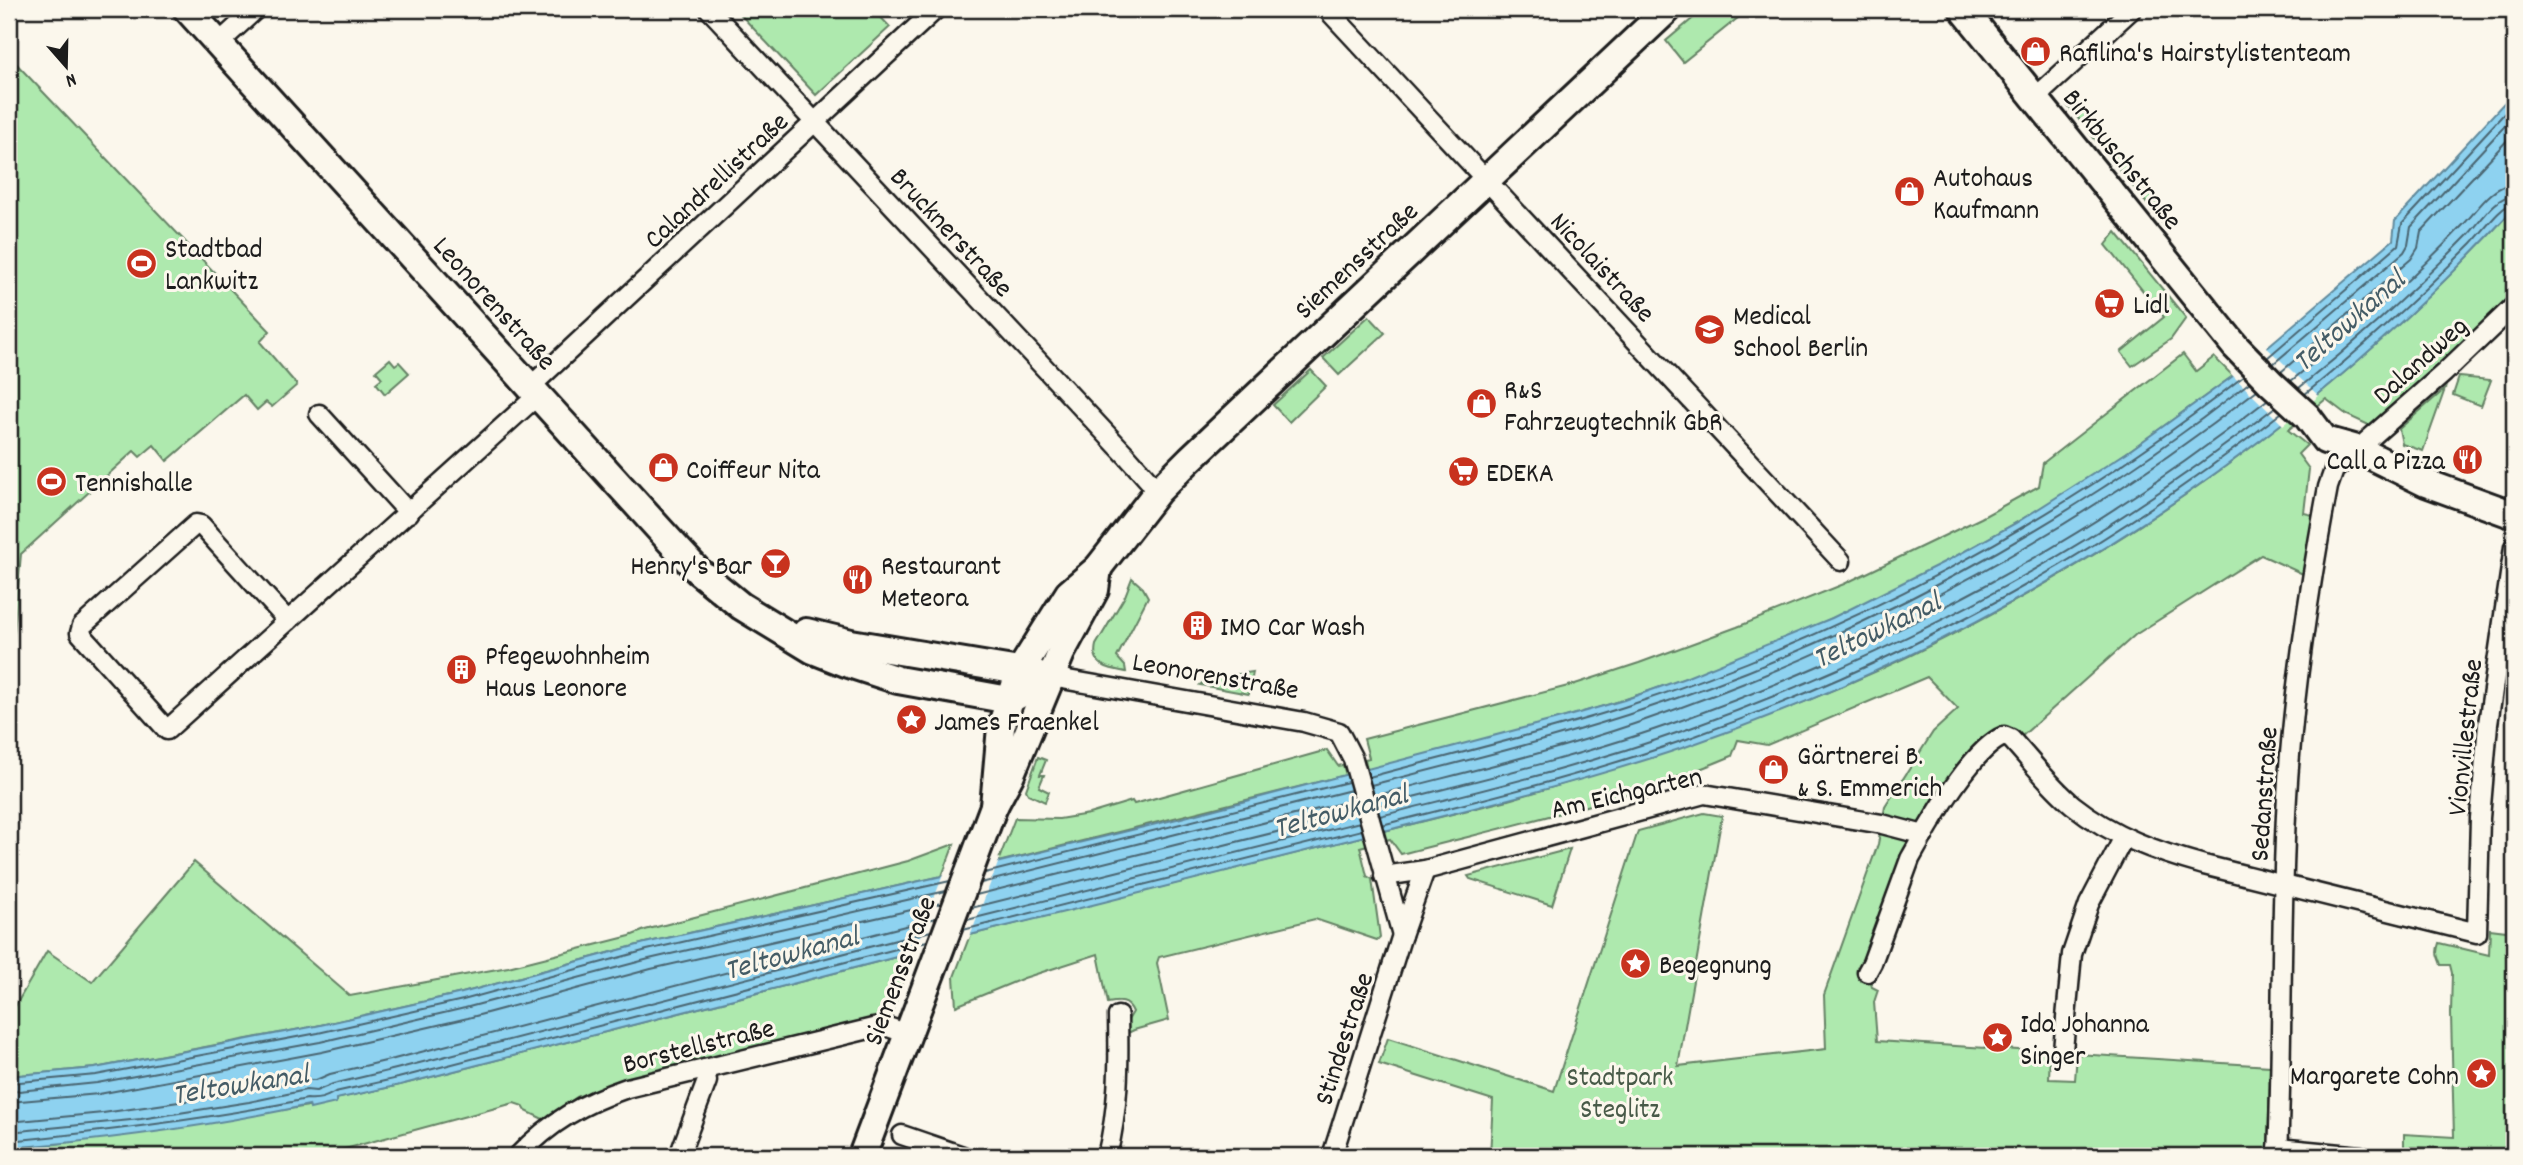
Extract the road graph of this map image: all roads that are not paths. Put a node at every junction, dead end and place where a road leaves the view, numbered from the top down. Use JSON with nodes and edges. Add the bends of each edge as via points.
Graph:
{"nodes":[{"id":1,"x":187,"y":9,"type":"edge"},
{"id":2,"x":256,"y":9,"type":"edge"},
{"id":3,"x":709,"y":9,"type":"edge"},
{"id":4,"x":936,"y":9,"type":"edge"},
{"id":5,"x":1327,"y":9,"type":"edge"},
{"id":6,"x":1668,"y":9,"type":"edge"},
{"id":7,"x":1963,"y":9,"type":"edge"},
{"id":8,"x":2132,"y":9,"type":"edge"},
{"id":9,"x":219,"y":43,"type":"junction"},
{"id":10,"x":2035,"y":98,"type":"junction"},
{"id":11,"x":815,"y":122,"type":"junction"},
{"id":12,"x":1486,"y":178,"type":"junction"},
{"id":13,"x":2514,"y":306,"type":"edge"},
{"id":14,"x":534,"y":391,"type":"junction"},
{"id":15,"x":319,"y":414,"type":"dead end"},
{"id":16,"x":2357,"y":449,"type":"junction"},
{"id":17,"x":1158,"y":491,"type":"junction"},
{"id":18,"x":408,"y":513,"type":"junction"},
{"id":19,"x":2514,"y":515,"type":"edge"},
{"id":20,"x":2514,"y":547,"type":"edge"},
{"id":21,"x":1841,"y":561,"type":"dead end"},
{"id":22,"x":1098,"y":568,"type":"junction"},
{"id":23,"x":288,"y":621,"type":"junction"},
{"id":24,"x":771,"y":622,"type":"junction"},
{"id":25,"x":1020,"y":671,"type":"junction"},
{"id":26,"x":1051,"y":677,"type":"junction"},
{"id":27,"x":1009,"y":700,"type":"junction"},
{"id":28,"x":990,"y":816,"type":"junction"},
{"id":29,"x":1924,"y":835,"type":"junction"},
{"id":30,"x":2124,"y":837,"type":"junction"},
{"id":31,"x":1425,"y":870,"type":"junction"},
{"id":32,"x":1384,"y":876,"type":"junction"},
{"id":33,"x":2283,"y":885,"type":"junction"},
{"id":34,"x":1402,"y":935,"type":"junction"},
{"id":35,"x":1867,"y":971,"type":"dead end"},
{"id":36,"x":1118,"y":1016,"type":"dead end"},
{"id":37,"x":908,"y":1034,"type":"junction"},
{"id":38,"x":2063,"y":1051,"type":"dead end"},
{"id":39,"x":705,"y":1069,"type":"junction"},
{"id":40,"x":902,"y":1135,"type":"dead end"},
{"id":41,"x":2278,"y":1152,"type":"edge"},
{"id":42,"x":518,"y":1156,"type":"edge"},
{"id":43,"x":679,"y":1156,"type":"edge"},
{"id":44,"x":862,"y":1156,"type":"edge"},
{"id":45,"x":963,"y":1156,"type":"edge"},
{"id":46,"x":1107,"y":1156,"type":"edge"},
{"id":47,"x":1332,"y":1156,"type":"edge"},
{"id":48,"x":2361,"y":1156,"type":"edge"}],
"edges":[{"from":1,"to":9,"type":"main road","name":"Leonorenstraße"},
{"from":2,"to":9,"type":"street"},
{"from":3,"to":11,"type":"street","name":"Brucknerstraße"},
{"from":4,"to":11,"type":"street","name":"Calandrellistraße"},
{"from":5,"to":12,"type":"street","name":"Nicolaistraße"},
{"from":6,"to":12,"type":"main road","name":"Siemensstraße"},
{"from":7,"to":10,"type":"main road","name":"Birkbuschstraße"},
{"from":8,"to":10,"type":"street"},
{"from":9,"to":14,"type":"main road","name":"Leonorenstraße"},
{"from":10,"to":16,"type":"main road","name":"Birkbuschstraße","via":[[2235,346],[2307,416],[2340,430]]},
{"from":11,"to":14,"type":"street","name":"Calandrellistraße"},
{"from":11,"to":17,"type":"street","name":"Brucknerstraße"},
{"from":12,"to":17,"type":"main road","name":"Siemensstraße"},
{"from":12,"to":21,"type":"street","name":"Nicolaistraße"},
{"from":13,"to":16,"type":"street","name":"Dalandweg"},
{"from":14,"to":18,"type":"street","name":"Calandrellistraße"},
{"from":14,"to":24,"type":"main road","name":"Leonorenstraße","via":[[698,571],[741,606]]},
{"from":15,"to":18,"type":"street"},
{"from":16,"to":19,"type":"main road","via":[[2426,483]]},
{"from":16,"to":33,"type":"street","name":"Sedanstraße","via":[[2332,475],[2314,561],[2297,677]]},
{"from":17,"to":22,"type":"main road","name":"Siemensstraße"},
{"from":18,"to":23,"type":"street","name":"Calandrellistraße"},
{"from":20,"to":33,"type":"street","name":"Vionvillestraße","via":[[2488,724],[2477,933]]},
{"from":22,"to":25,"type":"main road","name":"Siemensstraße","via":[[1069,593]]},
{"from":22,"to":26,"type":"main road","name":"Siemensstraße","via":[[1095,590]]},
{"from":23,"to":23,"type":"street","name":"Calandrellistraße","via":[[167,730],[80,633],[82,626],[196,524]]},
{"from":24,"to":25,"type":"main road","name":"Leonorenstraße","via":[[851,643]]},
{"from":24,"to":27,"type":"main road","name":"Leonorenstraße","via":[[813,650],[878,674]]},
{"from":25,"to":26,"type":"main road","name":"Leonorenstraße"},
{"from":25,"to":27,"type":"main road","name":"Siemensstraße"},
{"from":26,"to":27,"type":"main road"},
{"from":26,"to":28,"type":"main road","name":"Siemensstraße"},
{"from":26,"to":32,"type":"street","name":"Leonorenstraße","via":[[1339,732],[1353,759]]},
{"from":27,"to":28,"type":"main road","name":"Siemensstraße","via":[[1001,727]]},
{"from":28,"to":37,"type":"main road","name":"Siemensstraße"},
{"from":29,"to":30,"type":"street","via":[[1974,760],[2004,736],[2073,804]]},
{"from":29,"to":31,"type":"street","name":"Am Eichgarten","via":[[1704,794]]},
{"from":29,"to":35,"type":"street","via":[[1910,859]]},
{"from":30,"to":33,"type":"street","via":[[2174,856]]},
{"from":30,"to":38,"type":"street","via":[[2089,904],[2072,954]]},
{"from":31,"to":32,"type":"street"},
{"from":31,"to":34,"type":"street","name":"Stindestraße"},
{"from":32,"to":34,"type":"street"},
{"from":33,"to":41,"type":"street","name":"Sedanstraße"},
{"from":34,"to":47,"type":"street","name":"Stindestraße"},
{"from":36,"to":46,"type":"street","via":[[1118,1091]]},
{"from":37,"to":39,"type":"street","name":"Borstellstraße","via":[[885,1026],[873,1028]]},
{"from":37,"to":44,"type":"main road","name":"Siemensstraße"},
{"from":39,"to":42,"type":"street","name":"Borstellstraße","via":[[627,1088],[578,1107]]},
{"from":39,"to":43,"type":"street","via":[[708,1081]]},
{"from":40,"to":45,"type":"street"},
{"from":41,"to":48,"type":"street"}]}
